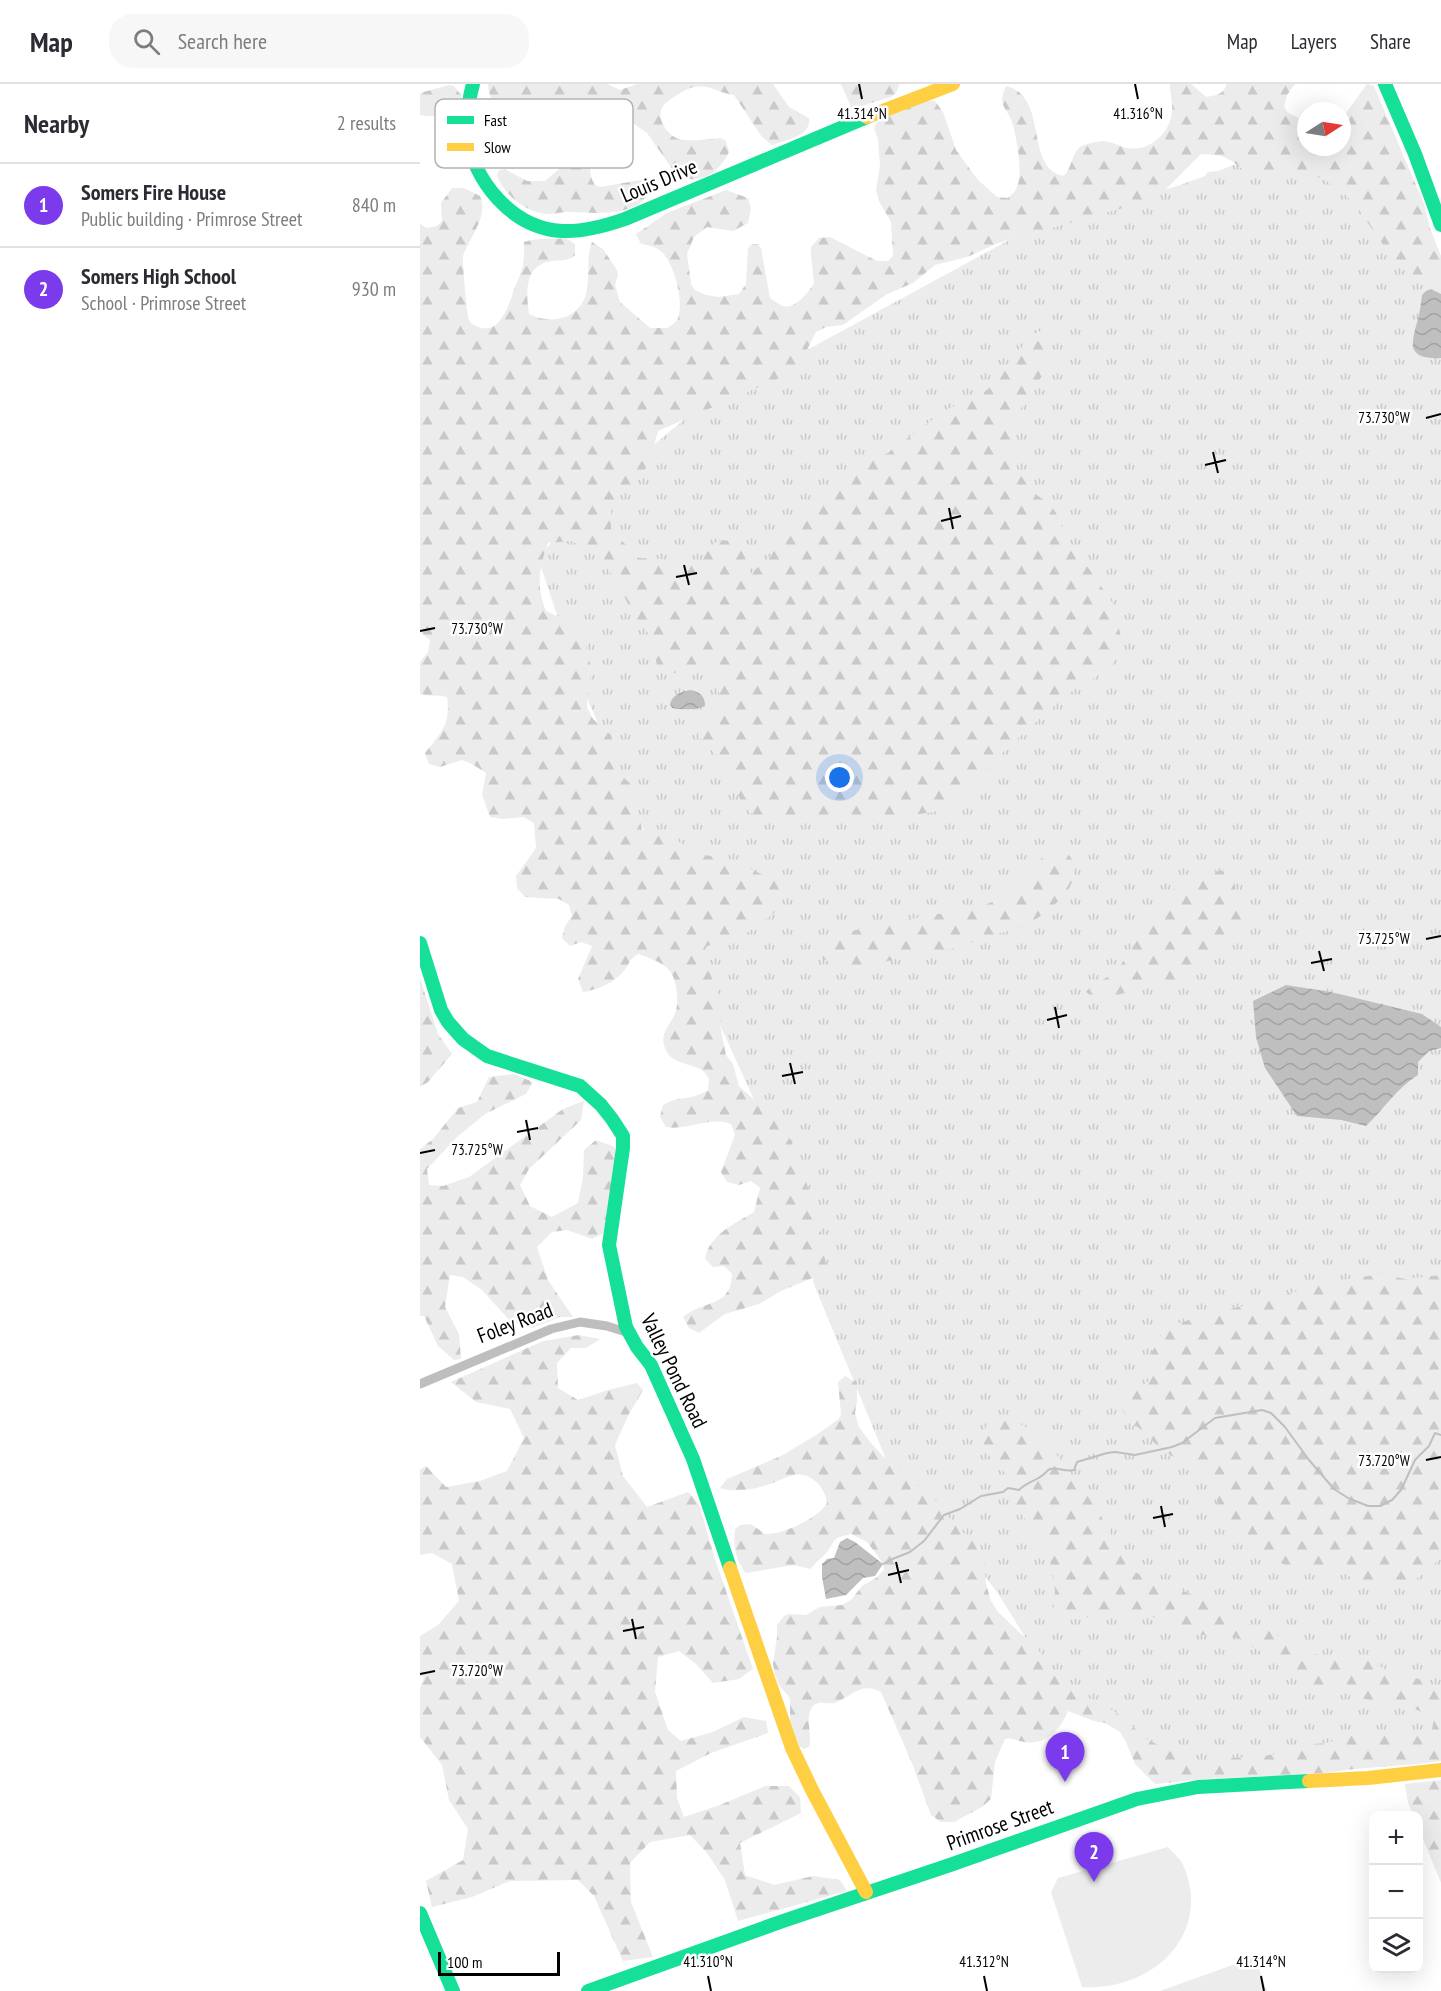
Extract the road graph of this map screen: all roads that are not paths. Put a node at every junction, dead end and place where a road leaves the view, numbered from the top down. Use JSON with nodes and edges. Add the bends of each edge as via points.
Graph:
{"nodes":[{"id":1,"x":473,"y":84,"type":"edge"},
{"id":2,"x":953,"y":84,"type":"edge"},
{"id":3,"x":1385,"y":84,"type":"edge"},
{"id":4,"x":469,"y":99,"type":"edge"},
{"id":5,"x":477,"y":168,"type":"edge"},
{"id":6,"x":1441,"y":225,"type":"edge"},
{"id":7,"x":420,"y":943,"type":"edge"},
{"id":8,"x":629,"y":1333,"type":"junction"},
{"id":9,"x":420,"y":1384,"type":"edge"},
{"id":10,"x":1441,"y":1770,"type":"edge"},
{"id":11,"x":866,"y":1892,"type":"junction"},
{"id":12,"x":420,"y":1913,"type":"edge"},
{"id":13,"x":453,"y":1991,"type":"edge"},
{"id":14,"x":588,"y":1991,"type":"edge"}],
"edges":[{"from":1,"to":4,"type":"street","name":"Louis Drive"},
{"from":2,"to":5,"type":"street","name":"Louis Drive","via":[[603,227],[561,231],[524,219],[488,188]]},
{"from":3,"to":6,"type":"street"},
{"from":7,"to":8,"type":"street","name":"Valley Pond Road","via":[[441,1010],[463,1039],[487,1056],[580,1086],[601,1105],[623,1136],[609,1245]]},
{"from":8,"to":9,"type":"street","name":"Foley Road","via":[[580,1322],[551,1329]]},
{"from":8,"to":11,"type":"street","name":"Valley Pond Road","via":[[651,1365],[693,1459],[792,1748]]},
{"from":10,"to":11,"type":"street","name":"Primrose Street","via":[[1168,1791]]},
{"from":11,"to":14,"type":"street","name":"Primrose Street"},
{"from":12,"to":13,"type":"street"}]}
